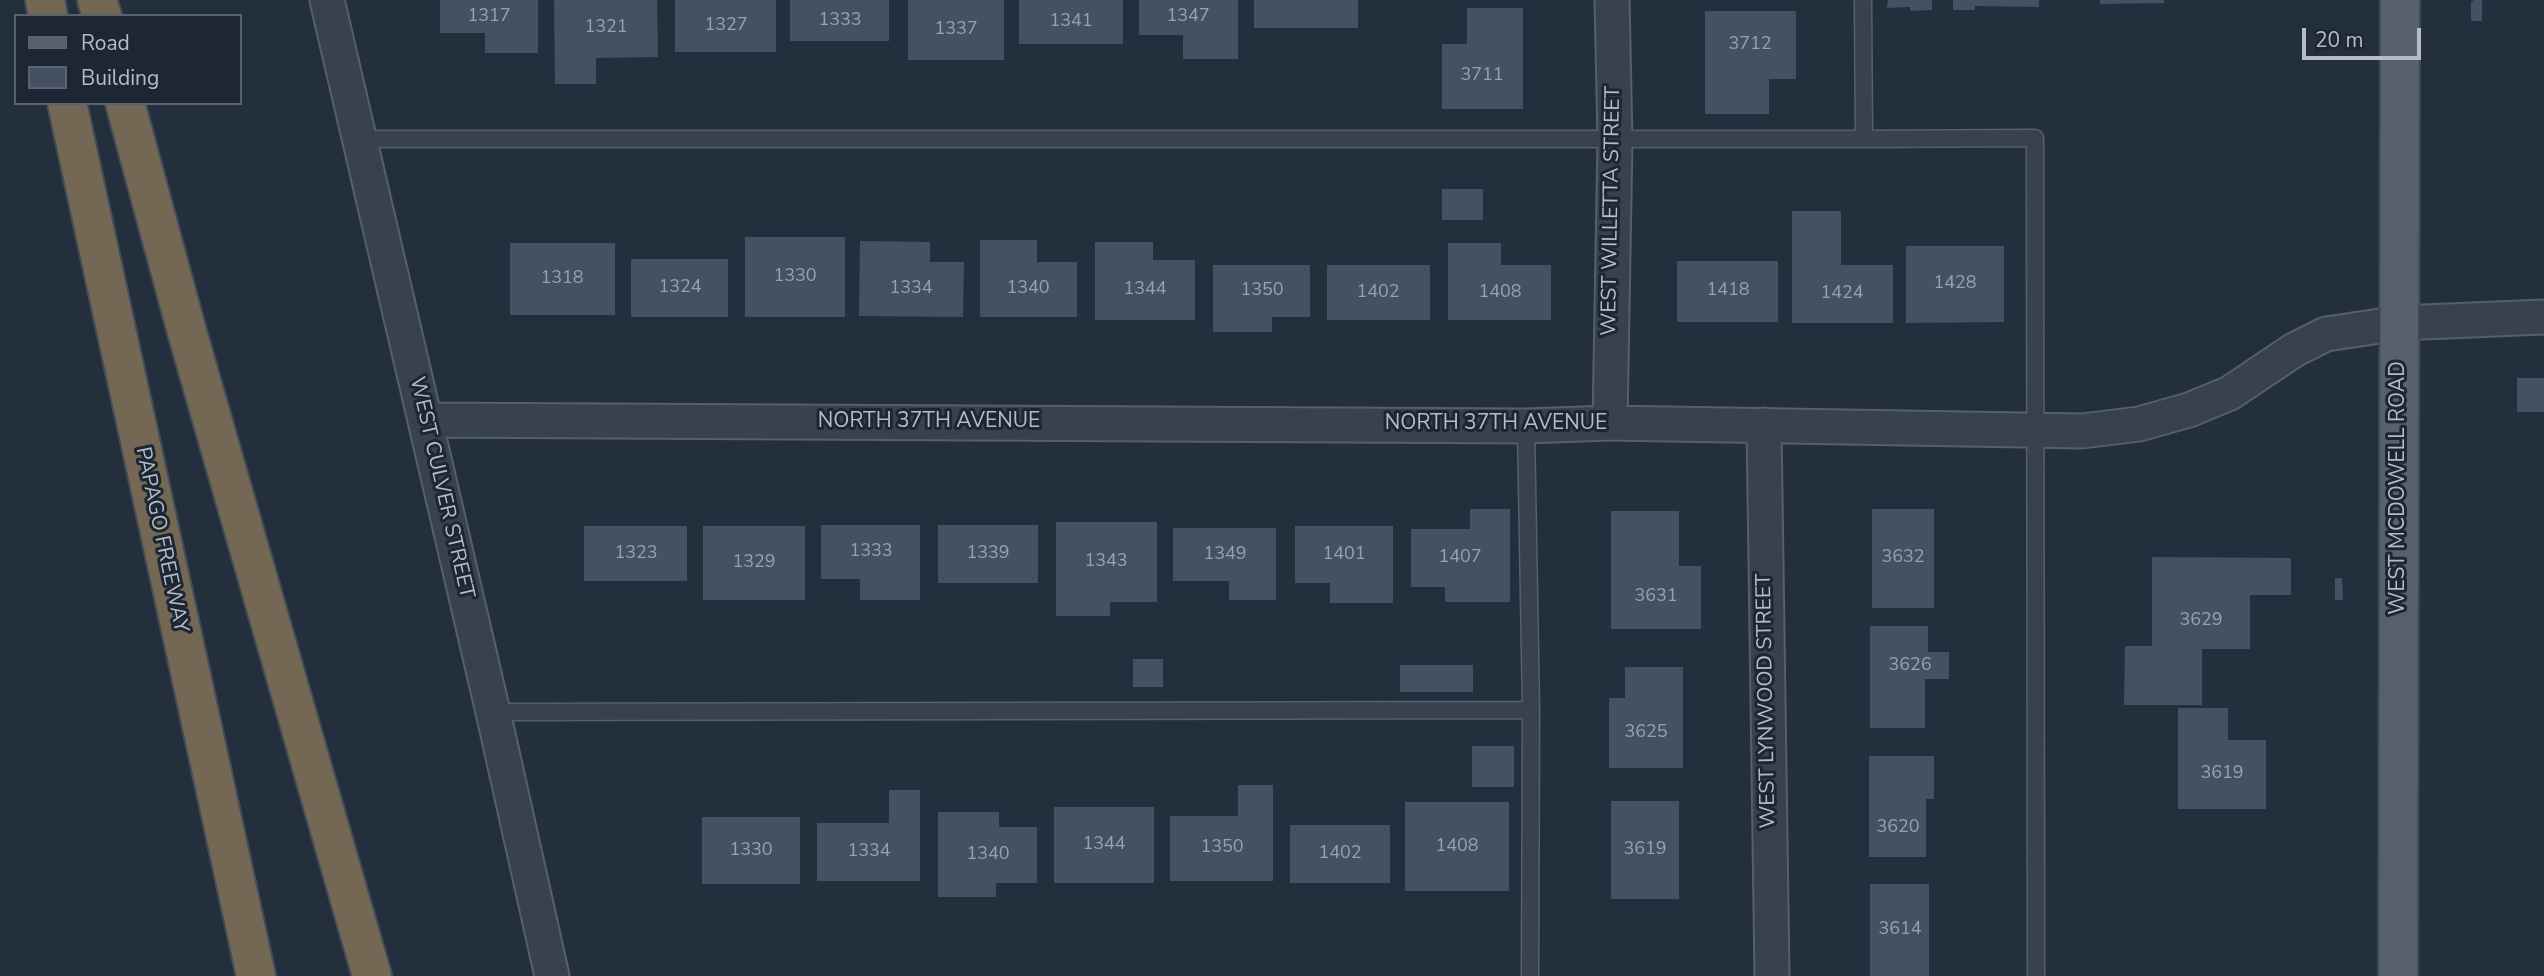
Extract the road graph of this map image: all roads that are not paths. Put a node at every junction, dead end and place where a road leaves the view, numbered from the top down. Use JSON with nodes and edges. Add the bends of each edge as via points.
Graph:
{"nodes":[{"id":1,"x":327,"y":0,"type":"edge"},
{"id":2,"x":1612,"y":0,"type":"edge"},
{"id":3,"x":1863,"y":0,"type":"edge"},
{"id":4,"x":2400,"y":0,"type":"edge"},
{"id":5,"x":67,"y":105,"type":"edge"},
{"id":6,"x":126,"y":105,"type":"edge"},
{"id":7,"x":358,"y":139,"type":"junction"},
{"id":8,"x":1864,"y":139,"type":"junction"},
{"id":9,"x":1615,"y":140,"type":"junction"},
{"id":10,"x":2544,"y":317,"type":"edge"},
{"id":11,"x":2400,"y":323,"type":"junction"},
{"id":12,"x":425,"y":419,"type":"junction"},
{"id":13,"x":1609,"y":423,"type":"junction"},
{"id":14,"x":1764,"y":425,"type":"junction"},
{"id":15,"x":1526,"y":426,"type":"junction"},
{"id":16,"x":2034,"y":432,"type":"junction"},
{"id":17,"x":1531,"y":710,"type":"junction"},
{"id":18,"x":493,"y":712,"type":"junction"},
{"id":19,"x":256,"y":976,"type":"edge"},
{"id":20,"x":372,"y":976,"type":"edge"},
{"id":21,"x":552,"y":976,"type":"edge"},
{"id":22,"x":1530,"y":976,"type":"edge"},
{"id":23,"x":1772,"y":976,"type":"edge"},
{"id":24,"x":2036,"y":976,"type":"edge"},
{"id":25,"x":2398,"y":976,"type":"edge"}],
"edges":[{"from":1,"to":7,"type":"street","name":"WEST CULVER STREET"},
{"from":2,"to":9,"type":"street","name":"WEST WILLETTA STREET"},
{"from":3,"to":8,"type":"lane"},
{"from":4,"to":11,"type":"main road","name":"WEST MCDOWELL ROAD"},
{"from":5,"to":19,"type":"highway","name":"PAPAGO FREEWAY"},
{"from":6,"to":20,"type":"highway"},
{"from":7,"to":9,"type":"lane"},
{"from":7,"to":12,"type":"street","name":"WEST CULVER STREET"},
{"from":8,"to":9,"type":"lane"},
{"from":8,"to":16,"type":"lane","via":[[2035,138]]},
{"from":9,"to":13,"type":"street","name":"WEST WILLETTA STREET"},
{"from":10,"to":11,"type":"street","name":"NORTH 37TH AVENUE"},
{"from":11,"to":16,"type":"street","name":"NORTH 37TH AVENUE","via":[[2326,334],[2230,393],[2189,410],[2139,424]]},
{"from":11,"to":25,"type":"main road","name":"WEST MCDOWELL ROAD"},
{"from":12,"to":15,"type":"street","name":"NORTH 37TH AVENUE"},
{"from":12,"to":18,"type":"street","name":"WEST CULVER STREET"},
{"from":13,"to":14,"type":"street","name":"NORTH 37TH AVENUE"},
{"from":13,"to":15,"type":"street","name":"NORTH 37TH AVENUE"},
{"from":14,"to":16,"type":"street","name":"NORTH 37TH AVENUE"},
{"from":14,"to":23,"type":"street","name":"WEST LYNWOOD STREET"},
{"from":15,"to":17,"type":"lane"},
{"from":16,"to":24,"type":"lane"},
{"from":17,"to":18,"type":"lane"},
{"from":17,"to":22,"type":"lane"},
{"from":18,"to":21,"type":"street","name":"WEST CULVER STREET"}]}
